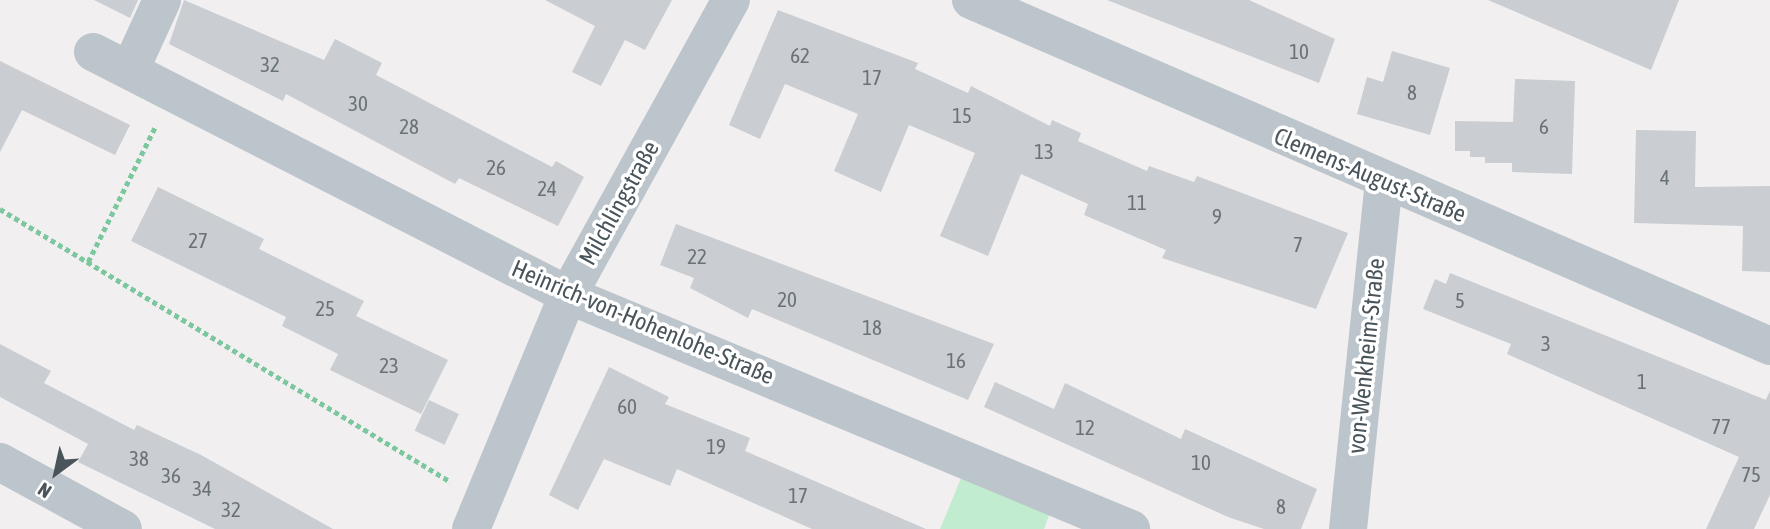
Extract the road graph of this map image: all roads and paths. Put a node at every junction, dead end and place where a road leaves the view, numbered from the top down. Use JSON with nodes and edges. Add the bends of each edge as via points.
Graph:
{"nodes":[{"id":1,"x":162,"y":0,"type":"edge"},
{"id":2,"x":731,"y":0,"type":"edge"},
{"id":3,"x":971,"y":0,"type":"edge"},
{"id":4,"x":93,"y":52,"type":"dead end"},
{"id":5,"x":130,"y":70,"type":"junction"},
{"id":6,"x":173,"y":91,"type":"junction"},
{"id":7,"x":1384,"y":183,"type":"junction"},
{"id":8,"x":0,"y":208,"type":"edge"},
{"id":9,"x":88,"y":262,"type":"junction"},
{"id":10,"x":568,"y":295,"type":"junction"},
{"id":11,"x":1770,"y":346,"type":"edge"},
{"id":12,"x":0,"y":462,"type":"edge"},
{"id":13,"x":478,"y":516,"type":"edge"},
{"id":14,"x":123,"y":529,"type":"edge"},
{"id":15,"x":1131,"y":529,"type":"edge"},
{"id":16,"x":1348,"y":529,"type":"edge"}],
"edges":[{"from":1,"to":5,"type":"street"},
{"from":2,"to":10,"type":"street","name":"Milchlingstraße"},
{"from":3,"to":7,"type":"street","name":"Clemens-August-Straße"},
{"from":4,"to":5,"type":"street","name":"Heinrich-von-Hohenlohe-Straße"},
{"from":5,"to":6,"type":"street","name":"Heinrich-von-Hohenlohe-Straße"},
{"from":6,"to":9,"type":"path"},
{"from":6,"to":10,"type":"street","name":"Heinrich-von-Hohenlohe-Straße"},
{"from":7,"to":11,"type":"street","name":"Clemens-August-Straße"},
{"from":7,"to":16,"type":"street","name":"von-Wenkheim-Straße"},
{"from":8,"to":9,"type":"path"},
{"from":9,"to":13,"type":"path"},
{"from":10,"to":13,"type":"street","name":"Milchlingstraße"},
{"from":10,"to":15,"type":"street","name":"Heinrich-von-Hohenlohe-Straße"},
{"from":12,"to":14,"type":"street"}]}
